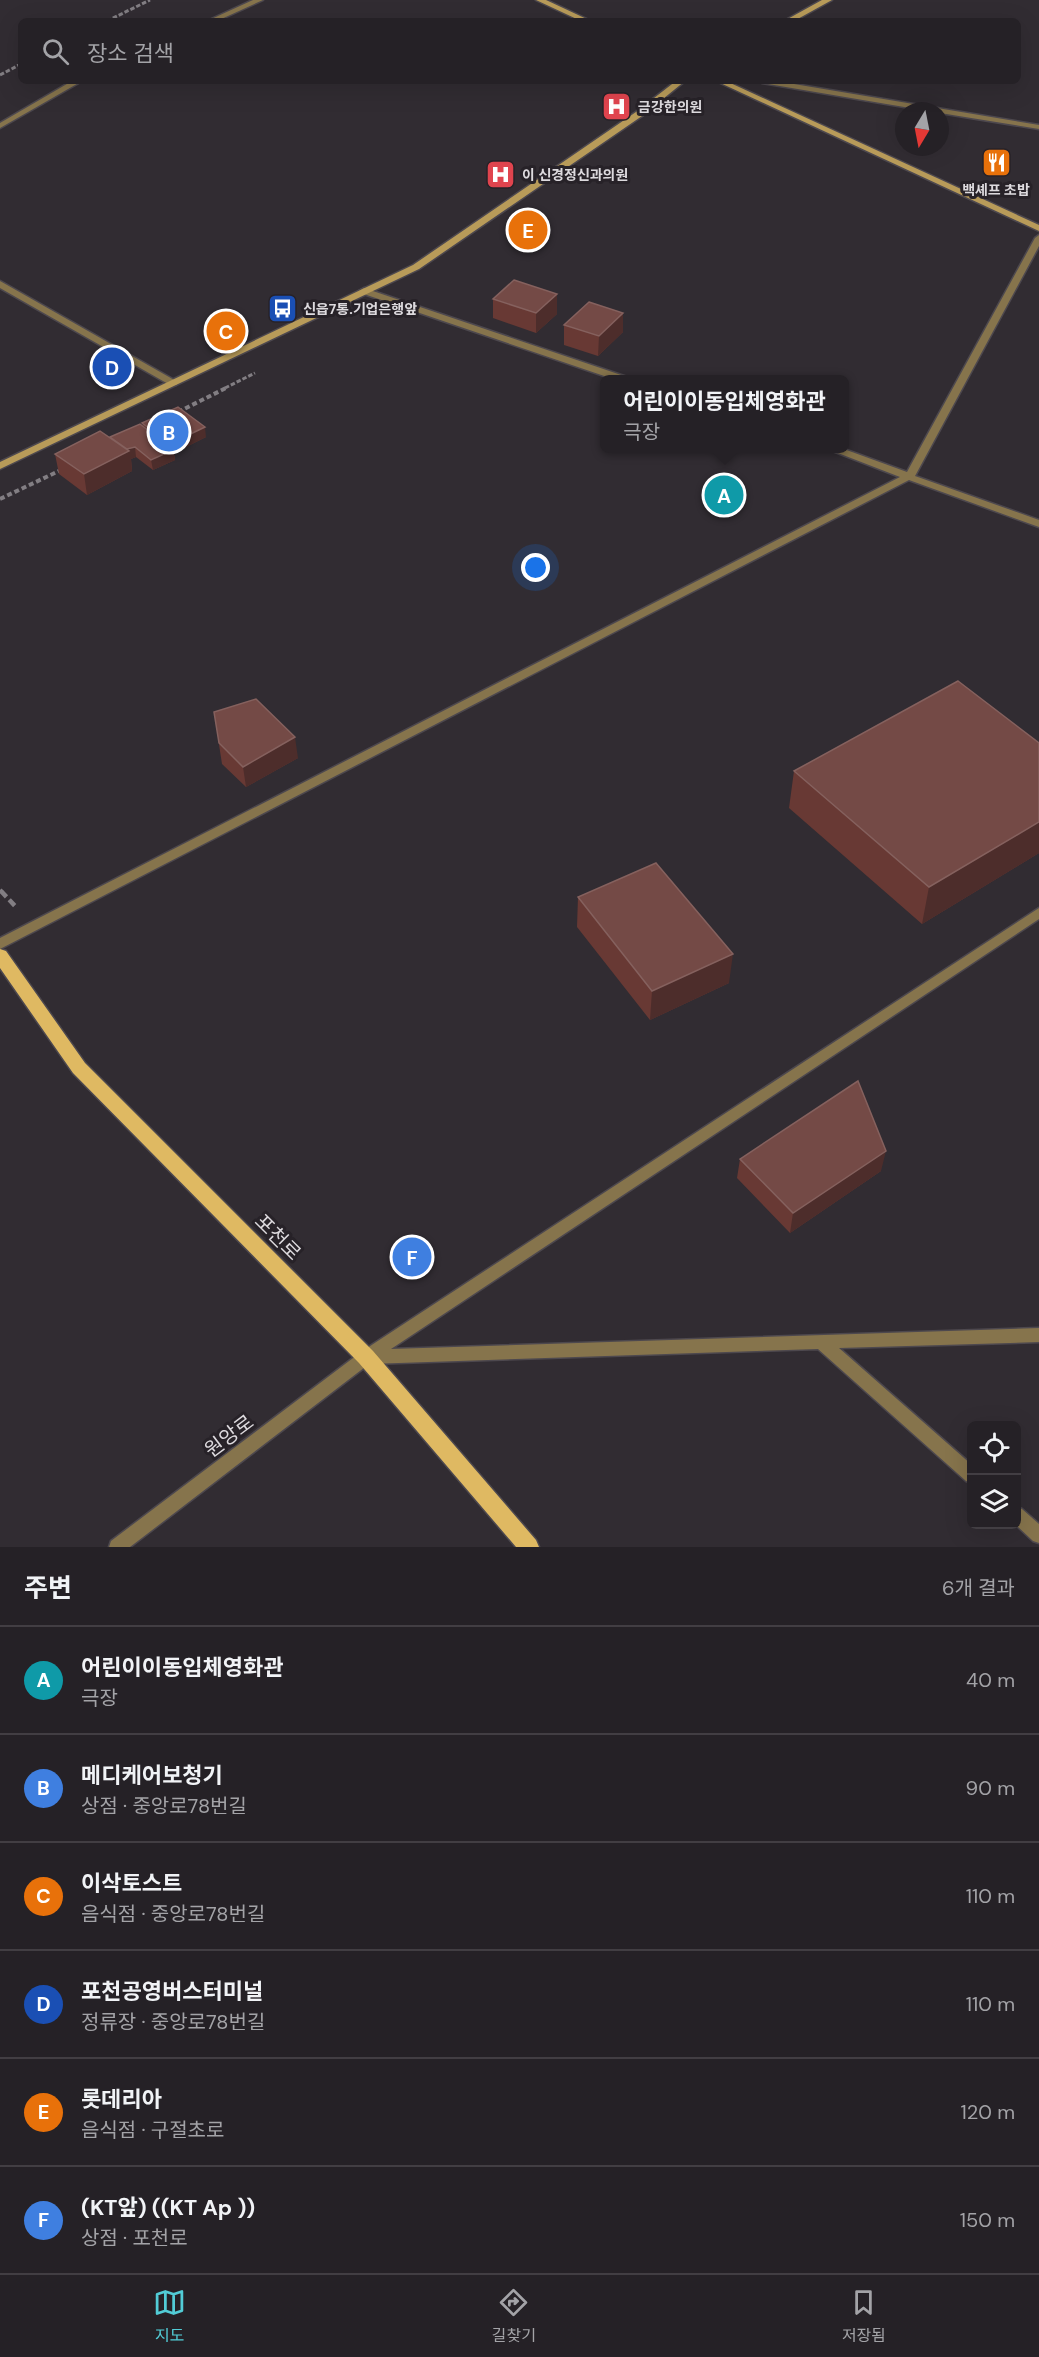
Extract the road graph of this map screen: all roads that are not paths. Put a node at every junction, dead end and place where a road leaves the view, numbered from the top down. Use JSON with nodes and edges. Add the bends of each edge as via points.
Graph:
{"nodes":[{"id":1,"x":259,"y":0,"type":"edge"},
{"id":2,"x":540,"y":0,"type":"edge"},
{"id":3,"x":828,"y":0,"type":"edge"},
{"id":4,"x":218,"y":18,"type":"edge"},
{"id":5,"x":580,"y":18,"type":"edge"},
{"id":6,"x":794,"y":18,"type":"edge"},
{"id":7,"x":73,"y":84,"type":"edge"},
{"id":8,"x":677,"y":84,"type":"edge"},
{"id":9,"x":727,"y":84,"type":"edge"},
{"id":10,"x":780,"y":84,"type":"edge"},
{"id":11,"x":0,"y":126,"type":"edge"},
{"id":12,"x":1039,"y":127,"type":"edge"},
{"id":13,"x":1039,"y":228,"type":"edge"},
{"id":14,"x":1039,"y":238,"type":"edge"},
{"id":15,"x":0,"y":284,"type":"edge"},
{"id":16,"x":364,"y":291,"type":"junction"},
{"id":17,"x":612,"y":375,"type":"edge"},
{"id":18,"x":173,"y":383,"type":"junction"},
{"id":19,"x":844,"y":453,"type":"edge"},
{"id":20,"x":0,"y":466,"type":"edge"},
{"id":21,"x":910,"y":476,"type":"junction"},
{"id":22,"x":1039,"y":524,"type":"edge"},
{"id":23,"x":1039,"y":913,"type":"edge"},
{"id":24,"x":0,"y":944,"type":"edge"},
{"id":25,"x":0,"y":955,"type":"edge"},
{"id":26,"x":1039,"y":1335,"type":"edge"},
{"id":27,"x":821,"y":1342,"type":"junction"},
{"id":28,"x":366,"y":1358,"type":"junction"},
{"id":29,"x":971,"y":1475,"type":"edge"},
{"id":30,"x":1021,"y":1519,"type":"edge"},
{"id":31,"x":1039,"y":1535,"type":"edge"},
{"id":32,"x":117,"y":1547,"type":"edge"},
{"id":33,"x":529,"y":1547,"type":"edge"}],
"edges":[{"from":1,"to":4,"type":"street"},
{"from":2,"to":5,"type":"street"},
{"from":3,"to":6,"type":"street"},
{"from":7,"to":11,"type":"street"},
{"from":8,"to":16,"type":"street","via":[[416,267]]},
{"from":9,"to":13,"type":"street"},
{"from":10,"to":12,"type":"street"},
{"from":14,"to":21,"type":"street"},
{"from":15,"to":18,"type":"street"},
{"from":16,"to":17,"type":"street"},
{"from":16,"to":18,"type":"street"},
{"from":18,"to":20,"type":"street"},
{"from":19,"to":21,"type":"street"},
{"from":21,"to":22,"type":"street"},
{"from":21,"to":24,"type":"street"},
{"from":23,"to":28,"type":"street","name":"원앙로"},
{"from":25,"to":28,"type":"main road","name":"포천로","via":[[79,1068]]},
{"from":26,"to":27,"type":"street"},
{"from":27,"to":28,"type":"street"},
{"from":27,"to":29,"type":"street"},
{"from":28,"to":32,"type":"street","name":"원앙로"},
{"from":28,"to":33,"type":"main road","name":"포천로"},
{"from":30,"to":31,"type":"street"}]}
